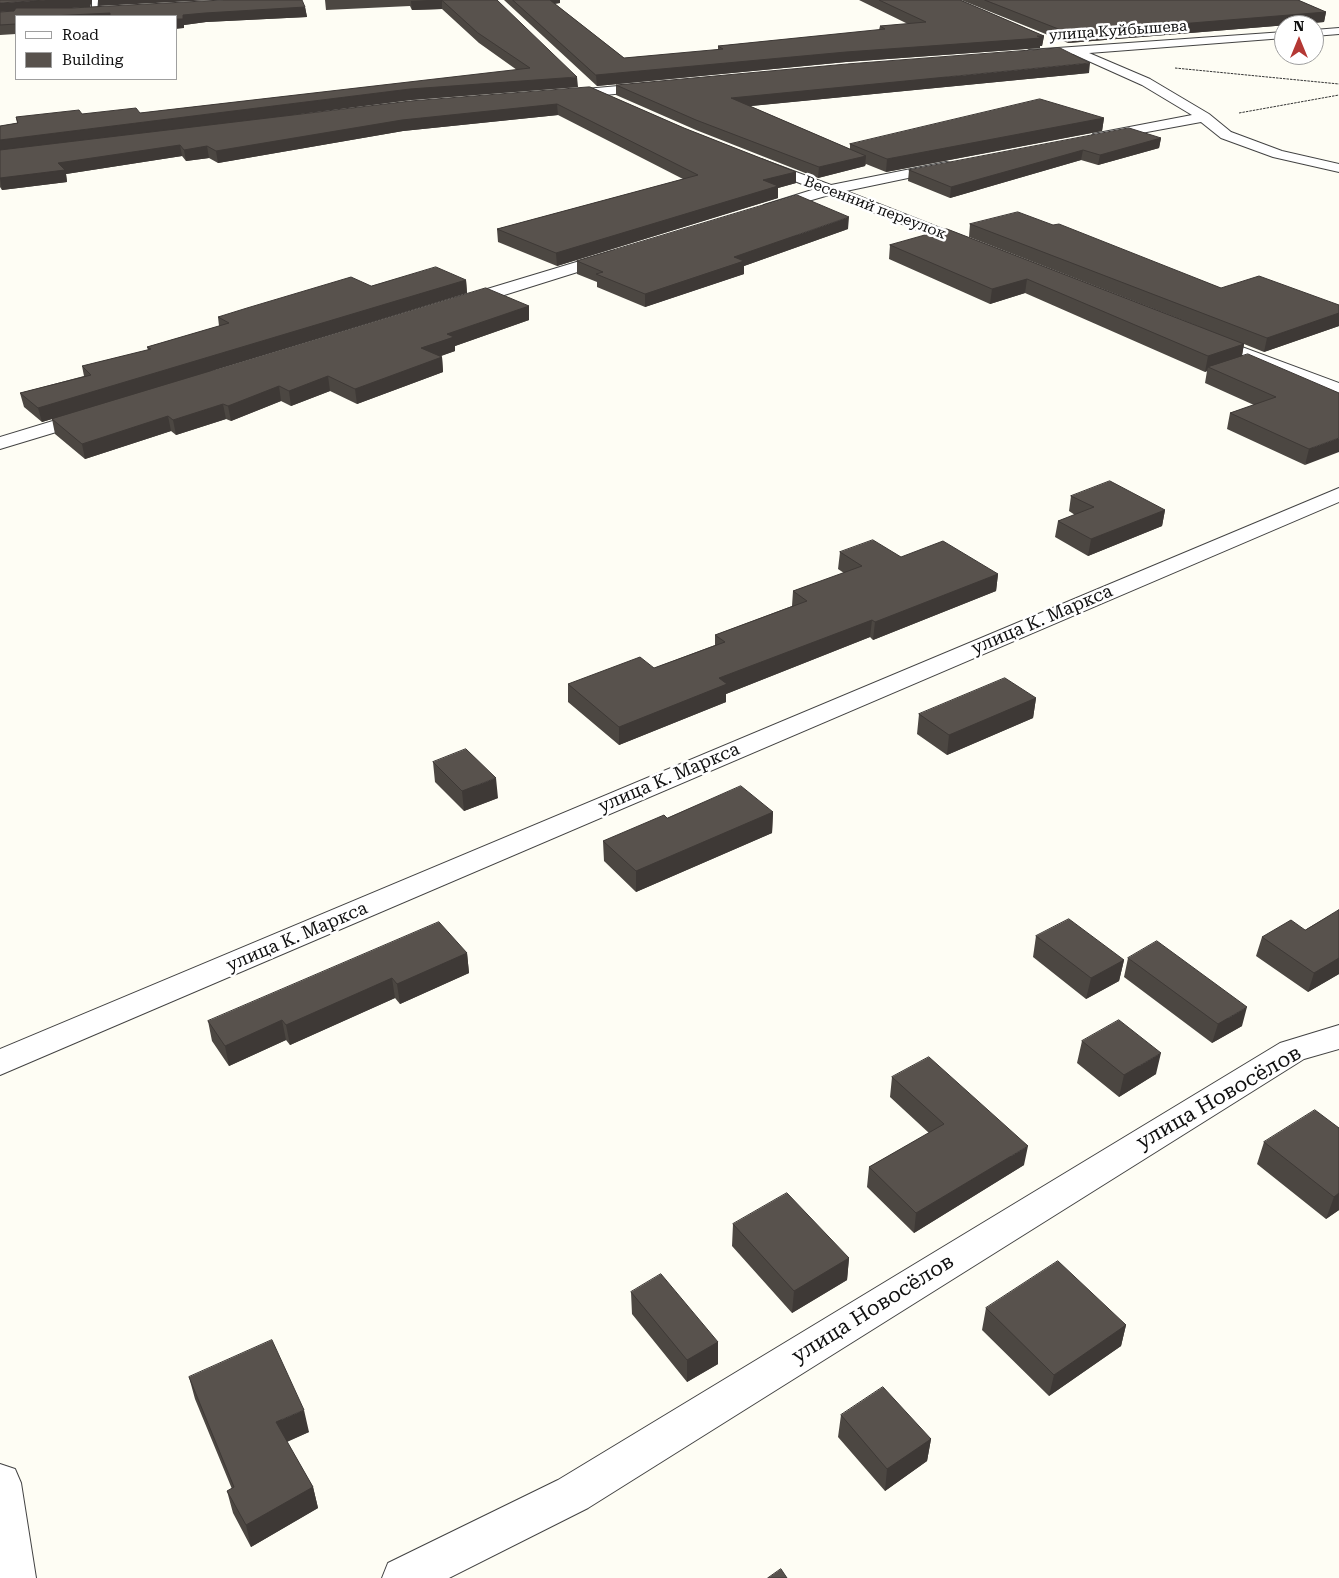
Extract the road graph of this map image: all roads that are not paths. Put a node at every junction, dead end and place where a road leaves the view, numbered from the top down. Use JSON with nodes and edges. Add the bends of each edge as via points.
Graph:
{"nodes":[{"id":1,"x":1339,"y":31,"type":"edge"},
{"id":2,"x":1324,"y":32,"type":"edge"},
{"id":3,"x":1274,"y":36,"type":"edge"},
{"id":4,"x":1046,"y":40,"type":"edge"},
{"id":5,"x":1073,"y":51,"type":"junction"},
{"id":6,"x":1014,"y":55,"type":"edge"},
{"id":7,"x":579,"y":79,"type":"dead end"},
{"id":8,"x":661,"y":86,"type":"edge"},
{"id":9,"x":593,"y":92,"type":"junction"},
{"id":10,"x":554,"y":95,"type":"edge"},
{"id":11,"x":619,"y":104,"type":"edge"},
{"id":12,"x":1204,"y":118,"type":"junction"},
{"id":13,"x":1083,"y":140,"type":"edge"},
{"id":14,"x":745,"y":157,"type":"edge"},
{"id":15,"x":959,"y":164,"type":"edge"},
{"id":16,"x":1339,"y":168,"type":"edge"},
{"id":17,"x":829,"y":190,"type":"junction"},
{"id":18,"x":753,"y":213,"type":"edge"},
{"id":19,"x":629,"y":251,"type":"edge"},
{"id":20,"x":987,"y":252,"type":"edge"},
{"id":21,"x":448,"y":306,"type":"edge"},
{"id":22,"x":1191,"y":332,"type":"edge"},
{"id":23,"x":1339,"y":390,"type":"edge"},
{"id":24,"x":105,"y":411,"type":"edge"},
{"id":25,"x":0,"y":443,"type":"edge"},
{"id":26,"x":1339,"y":494,"type":"edge"},
{"id":27,"x":1339,"y":1037,"type":"edge"},
{"id":28,"x":0,"y":1063,"type":"edge"},
{"id":29,"x":0,"y":1483,"type":"edge"},
{"id":30,"x":14,"y":1578,"type":"edge"},
{"id":31,"x":404,"y":1578,"type":"edge"}],
"edges":[{"from":1,"to":2,"type":"street"},
{"from":3,"to":5,"type":"street","name":"улица Куйбышева"},
{"from":4,"to":5,"type":"street"},
{"from":5,"to":6,"type":"street","name":"улица Куйбышева"},
{"from":5,"to":12,"type":"street","via":[[1146,82]]},
{"from":7,"to":9,"type":"street"},
{"from":8,"to":9,"type":"street"},
{"from":9,"to":10,"type":"street"},
{"from":9,"to":11,"type":"street"},
{"from":12,"to":13,"type":"street"},
{"from":12,"to":16,"type":"street","via":[[1226,134],[1278,154]]},
{"from":14,"to":17,"type":"street","name":"Весенний переулок"},
{"from":15,"to":17,"type":"street"},
{"from":17,"to":18,"type":"street"},
{"from":17,"to":20,"type":"street","name":"Весенний переулок"},
{"from":19,"to":21,"type":"street"},
{"from":22,"to":23,"type":"street"},
{"from":24,"to":25,"type":"street"},
{"from":26,"to":28,"type":"street","name":"улица К. Маркса"},
{"from":27,"to":31,"type":"street","name":"улица Новосёлов","via":[[1292,1051],[573,1494]]},
{"from":29,"to":30,"type":"street"}]}
